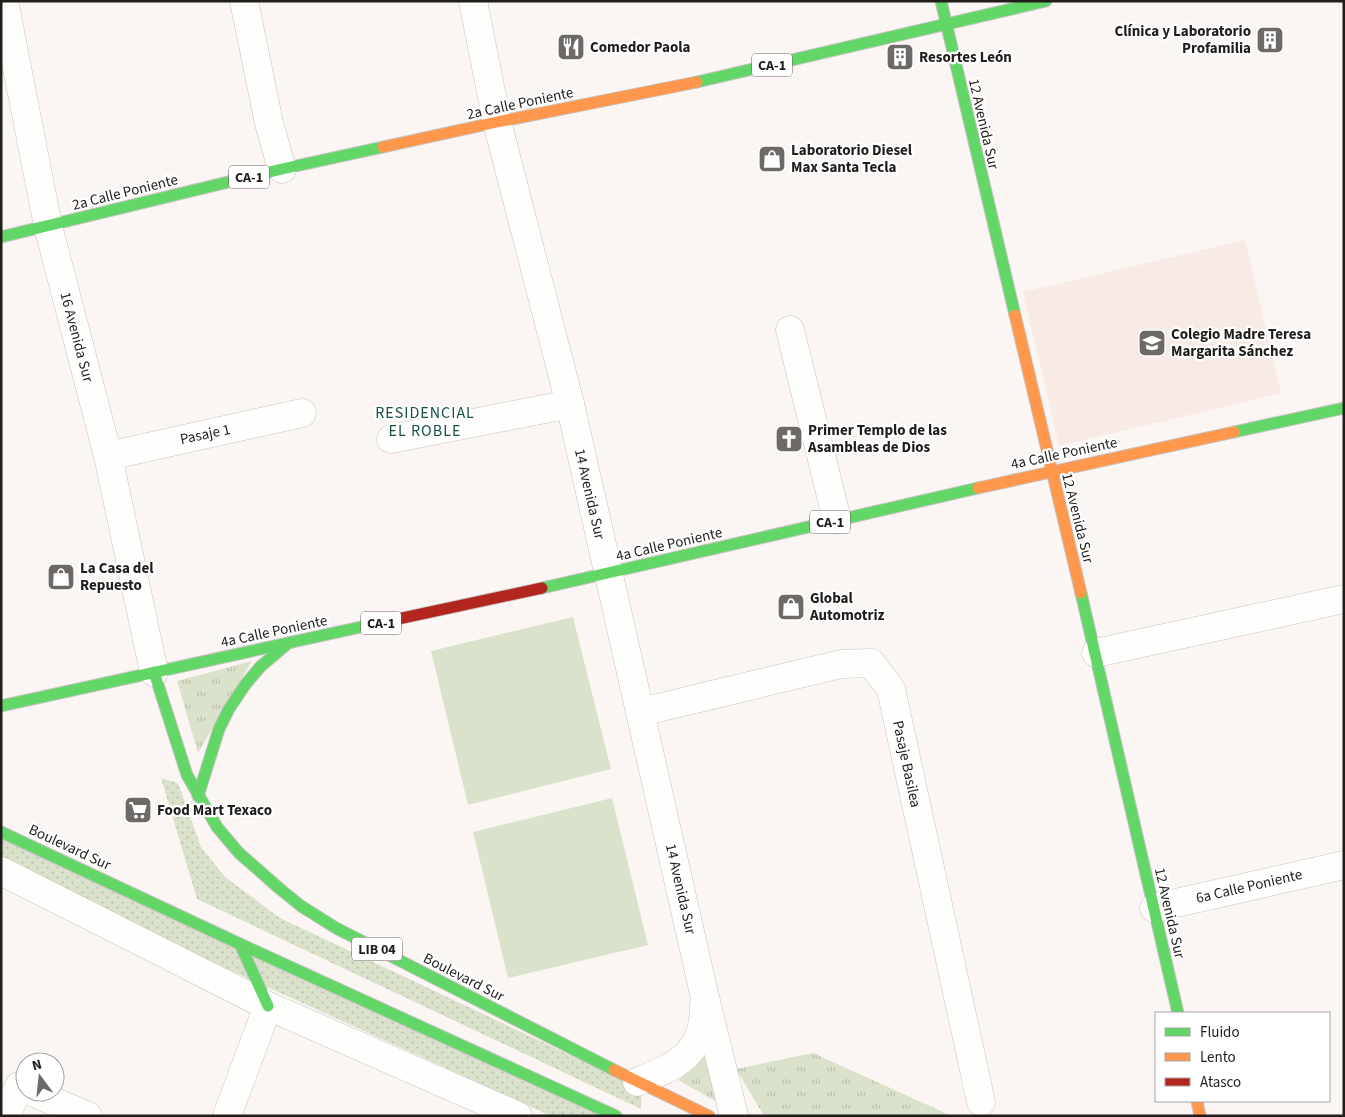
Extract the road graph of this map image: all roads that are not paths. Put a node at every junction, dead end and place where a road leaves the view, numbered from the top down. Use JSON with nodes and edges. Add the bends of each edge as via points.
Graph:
{"nodes":[{"id":1,"x":4,"y":1,"type":"edge"},
{"id":2,"x":244,"y":1,"type":"edge"},
{"id":3,"x":473,"y":1,"type":"edge"},
{"id":4,"x":941,"y":1,"type":"edge"},
{"id":5,"x":1046,"y":1,"type":"edge"},
{"id":6,"x":946,"y":26,"type":"junction"},
{"id":7,"x":497,"y":122,"type":"junction"},
{"id":8,"x":282,"y":169,"type":"junction"},
{"id":9,"x":48,"y":226,"type":"junction"},
{"id":10,"x":1,"y":236,"type":"edge"},
{"id":11,"x":790,"y":330,"type":"dead end"},
{"id":12,"x":570,"y":404,"type":"junction"},
{"id":13,"x":1344,"y":408,"type":"edge"},
{"id":14,"x":302,"y":413,"type":"dead end"},
{"id":15,"x":391,"y":439,"type":"dead end"},
{"id":16,"x":108,"y":456,"type":"junction"},
{"id":17,"x":1051,"y":471,"type":"junction"},
{"id":18,"x":837,"y":520,"type":"junction"},
{"id":19,"x":608,"y":573,"type":"junction"},
{"id":20,"x":1344,"y":599,"type":"edge"},
{"id":21,"x":287,"y":644,"type":"junction"},
{"id":22,"x":1096,"y":653,"type":"junction"},
{"id":23,"x":154,"y":672,"type":"junction"},
{"id":24,"x":1,"y":706,"type":"edge"},
{"id":25,"x":641,"y":712,"type":"junction"},
{"id":26,"x":198,"y":796,"type":"junction"},
{"id":27,"x":1,"y":832,"type":"edge"},
{"id":28,"x":1344,"y":865,"type":"edge"},
{"id":29,"x":1,"y":871,"type":"edge"},
{"id":30,"x":1154,"y":908,"type":"junction"},
{"id":31,"x":240,"y":944,"type":"junction"},
{"id":32,"x":703,"y":989,"type":"junction"},
{"id":33,"x":268,"y":1006,"type":"junction"},
{"id":34,"x":1178,"y":1012,"type":"edge"},
{"id":35,"x":637,"y":1082,"type":"junction"},
{"id":36,"x":15,"y":1095,"type":"edge"},
{"id":37,"x":56,"y":1102,"type":"edge"},
{"id":38,"x":981,"y":1102,"type":"dead end"},
{"id":39,"x":1197,"y":1102,"type":"edge"},
{"id":40,"x":6,"y":1116,"type":"edge"},
{"id":41,"x":88,"y":1116,"type":"edge"},
{"id":42,"x":227,"y":1116,"type":"edge"},
{"id":43,"x":518,"y":1116,"type":"edge"},
{"id":44,"x":616,"y":1116,"type":"edge"},
{"id":45,"x":709,"y":1116,"type":"edge"},
{"id":46,"x":734,"y":1116,"type":"edge"},
{"id":47,"x":1200,"y":1116,"type":"edge"}],
"edges":[{"from":1,"to":9,"type":"street","name":"16 Avenida Sur"},
{"from":2,"to":8,"type":"street","via":[[269,123]]},
{"from":3,"to":7,"type":"street","name":"14 Avenida Sur"},
{"from":4,"to":6,"type":"main road","name":"12 Avenida Sur"},
{"from":5,"to":6,"type":"main road","name":"2a Calle Poniente","number":"CA-1"},
{"from":6,"to":7,"type":"main road","name":"2a Calle Poniente","number":"CA-1","via":[[720,78]]},
{"from":6,"to":17,"type":"main road","name":"12 Avenida Sur"},
{"from":7,"to":8,"type":"main road","name":"2a Calle Poniente","number":"CA-1"},
{"from":7,"to":12,"type":"street","name":"14 Avenida Sur"},
{"from":8,"to":9,"type":"main road","name":"2a Calle Poniente","number":"CA-1"},
{"from":9,"to":10,"type":"main road","name":"2a Calle Poniente","number":"CA-1"},
{"from":9,"to":16,"type":"street","name":"16 Avenida Sur"},
{"from":11,"to":18,"type":"street"},
{"from":12,"to":15,"type":"street"},
{"from":12,"to":19,"type":"street","name":"14 Avenida Sur"},
{"from":13,"to":17,"type":"main road","name":"4a Calle Poniente","number":"CA-1"},
{"from":14,"to":16,"type":"street","name":"Pasaje 1"},
{"from":16,"to":23,"type":"street","name":"16 Avenida Sur"},
{"from":17,"to":18,"type":"main road","name":"4a Calle Poniente","number":"CA-1"},
{"from":17,"to":22,"type":"main road","name":"12 Avenida Sur"},
{"from":18,"to":19,"type":"main road","name":"4a Calle Poniente","number":"CA-1"},
{"from":19,"to":21,"type":"main road","name":"4a Calle Poniente","number":"CA-1"},
{"from":19,"to":25,"type":"street","name":"14 Avenida Sur"},
{"from":20,"to":22,"type":"street"},
{"from":21,"to":23,"type":"main road","name":"4a Calle Poniente","number":"CA-1"},
{"from":21,"to":26,"type":"main road","via":[[260,667],[229,709],[219,728]]},
{"from":22,"to":30,"type":"main road","name":"12 Avenida Sur"},
{"from":23,"to":24,"type":"main road","name":"4a Calle Poniente","number":"CA-1"},
{"from":23,"to":26,"type":"main road","name":"Boulevard Sur","number":"LIB 04","via":[[184,768]]},
{"from":25,"to":32,"type":"street","name":"14 Avenida Sur"},
{"from":25,"to":38,"type":"street","name":"Pasaje Basilea","via":[[841,664],[871,663],[891,689]]},
{"from":26,"to":35,"type":"main road","name":"Boulevard Sur","number":"LIB 04","via":[[217,827],[239,853],[301,906],[336,928]]},
{"from":27,"to":31,"type":"main road","name":"Boulevard Sur"},
{"from":28,"to":30,"type":"street","name":"6a Calle Poniente"},
{"from":29,"to":33,"type":"street"},
{"from":30,"to":34,"type":"main road","name":"12 Avenida Sur"},
{"from":31,"to":33,"type":"main road"},
{"from":31,"to":44,"type":"main road","name":"Boulevard Sur"},
{"from":32,"to":35,"type":"street","name":"14 Avenida Sur","via":[[702,1029],[688,1056]]},
{"from":32,"to":46,"type":"street","name":"14 Avenida Sur"},
{"from":33,"to":42,"type":"street"},
{"from":33,"to":43,"type":"street"},
{"from":35,"to":45,"type":"main road","name":"Boulevard Sur","number":"LIB 04"},
{"from":36,"to":40,"type":"street"},
{"from":37,"to":41,"type":"street"},
{"from":39,"to":47,"type":"main road"}]}
